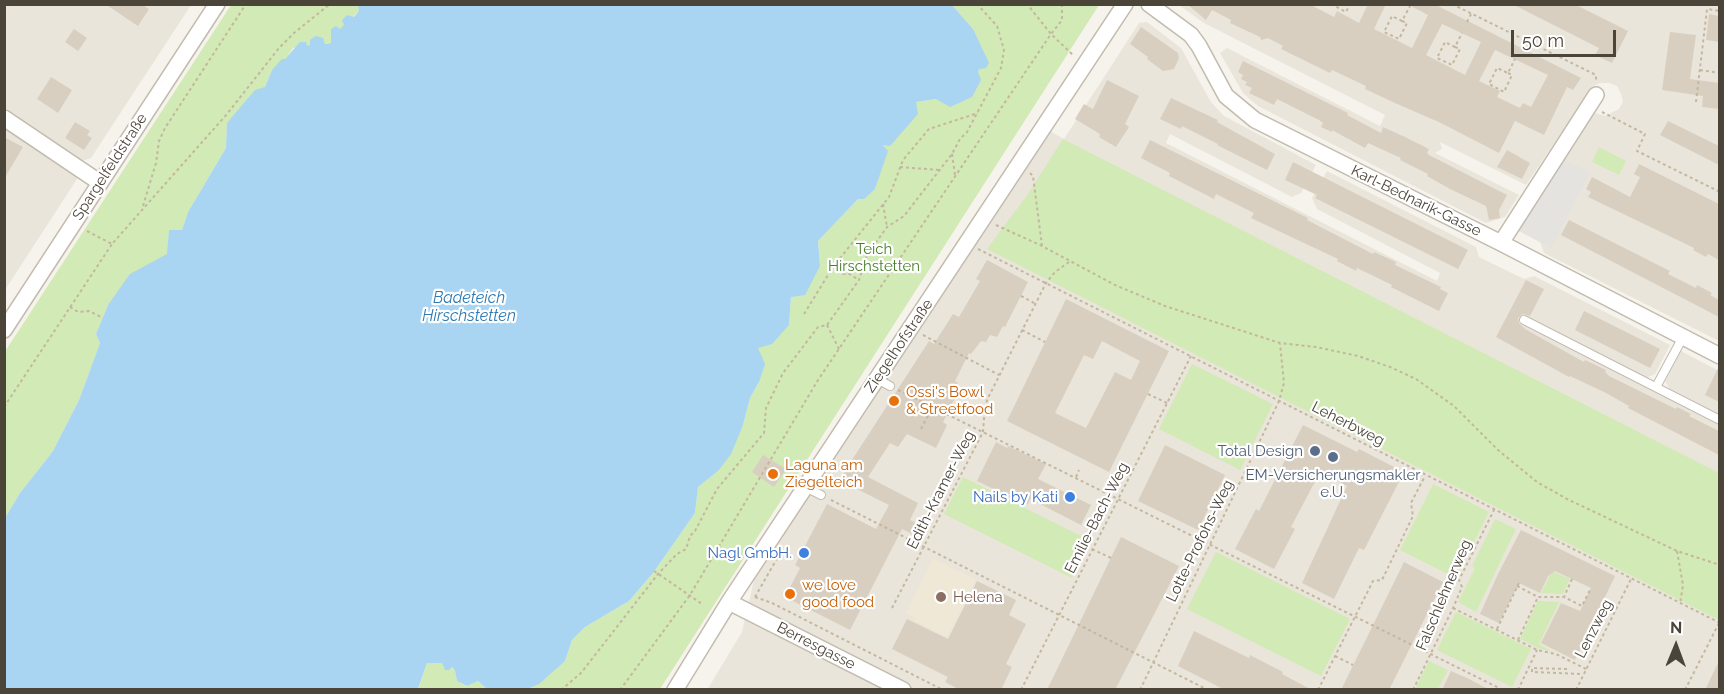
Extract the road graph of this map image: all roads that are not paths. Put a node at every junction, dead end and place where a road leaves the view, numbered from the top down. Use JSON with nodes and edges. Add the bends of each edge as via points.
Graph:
{"nodes":[{"id":1,"x":217,"y":4,"type":"edge"},
{"id":2,"x":1125,"y":4,"type":"edge"},
{"id":3,"x":1149,"y":4,"type":"edge"},
{"id":4,"x":1593,"y":101,"type":"road end"},
{"id":5,"x":4,"y":118,"type":"edge"},
{"id":6,"x":99,"y":182,"type":"junction"},
{"id":7,"x":1502,"y":243,"type":"junction"},
{"id":8,"x":1524,"y":320,"type":"dead end"},
{"id":9,"x":4,"y":330,"type":"edge"},
{"id":10,"x":1683,"y":337,"type":"junction"},
{"id":11,"x":1719,"y":356,"type":"edge"},
{"id":12,"x":1656,"y":387,"type":"junction"},
{"id":13,"x":1719,"y":420,"type":"edge"},
{"id":14,"x":805,"y":487,"type":"junction"},
{"id":15,"x":821,"y":495,"type":"road end"},
{"id":16,"x":729,"y":602,"type":"junction"},
{"id":17,"x":675,"y":690,"type":"edge"},
{"id":18,"x":903,"y":690,"type":"edge"}],
"edges":[{"from":1,"to":6,"type":"street","name":"Spargelfeldstraße"},
{"from":2,"to":14,"type":"street","name":"Ziegelhofstraße","via":[[968,243],[884,382]]},
{"from":3,"to":7,"type":"street","name":"Karl-Bednarik-Gasse","via":[[1191,35],[1226,96],[1255,120]]},
{"from":4,"to":7,"type":"street"},
{"from":5,"to":6,"type":"street"},
{"from":6,"to":9,"type":"street","name":"Spargelfeldstraße"},
{"from":7,"to":10,"type":"street","name":"Karl-Bednarik-Gasse"},
{"from":8,"to":12,"type":"lane"},
{"from":10,"to":11,"type":"street","name":"Karl-Bednarik-Gasse"},
{"from":10,"to":12,"type":"lane"},
{"from":12,"to":13,"type":"lane"},
{"from":14,"to":15,"type":"lane"},
{"from":14,"to":16,"type":"street","name":"Ziegelhofstraße"},
{"from":16,"to":17,"type":"street","name":"Ziegelhofstraße"},
{"from":16,"to":18,"type":"street","name":"Berresgasse"}]}
